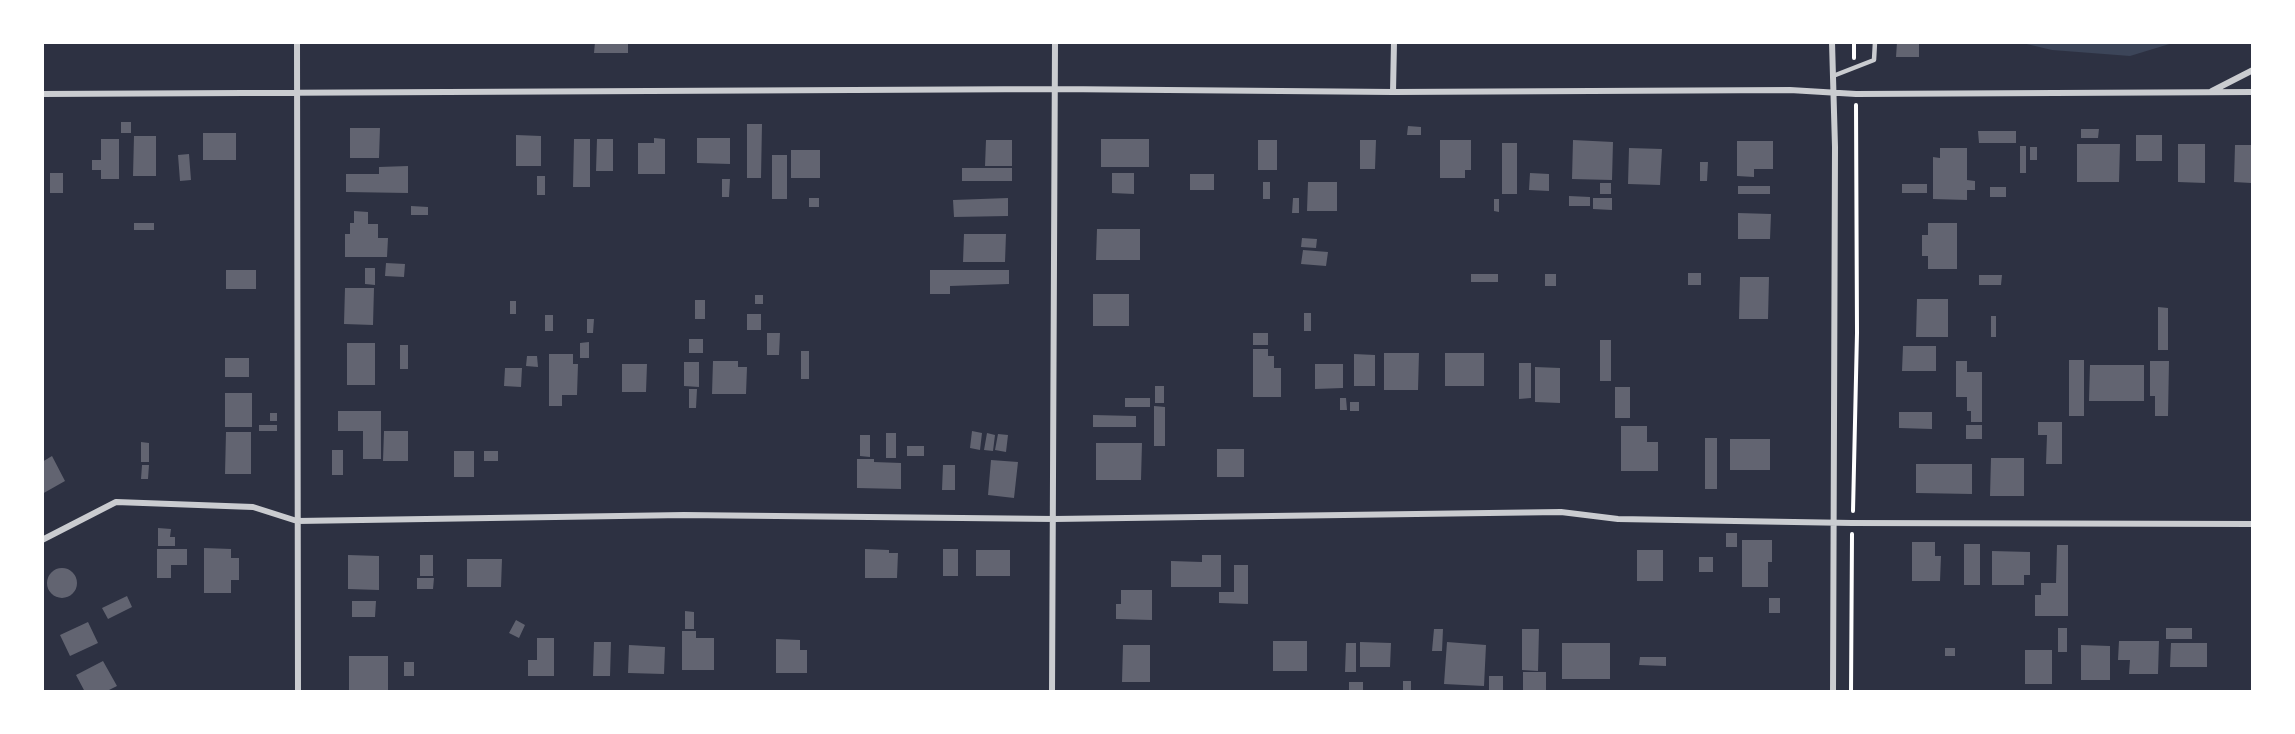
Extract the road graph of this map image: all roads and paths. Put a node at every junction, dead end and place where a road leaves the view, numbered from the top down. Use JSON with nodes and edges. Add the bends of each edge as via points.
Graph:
{"nodes":[{"id":1,"x":297,"y":42,"type":"edge"},
{"id":2,"x":1055,"y":42,"type":"edge"},
{"id":3,"x":1394,"y":42,"type":"edge"},
{"id":4,"x":1832,"y":42,"type":"edge"},
{"id":5,"x":1875,"y":42,"type":"edge"},
{"id":6,"x":2253,"y":70,"type":"edge"},
{"id":7,"x":1833,"y":76,"type":"junction"},
{"id":8,"x":1055,"y":89,"type":"junction"},
{"id":9,"x":2212,"y":91,"type":"junction"},
{"id":10,"x":1393,"y":92,"type":"junction"},
{"id":11,"x":1833,"y":92,"type":"junction"},
{"id":12,"x":2253,"y":92,"type":"edge"},
{"id":13,"x":298,"y":93,"type":"junction"},
{"id":14,"x":42,"y":94,"type":"edge"},
{"id":15,"x":1856,"y":94,"type":"junction"},
{"id":16,"x":1054,"y":519,"type":"junction"},
{"id":17,"x":297,"y":521,"type":"junction"},
{"id":18,"x":1834,"y":522,"type":"junction"},
{"id":19,"x":1852,"y":523,"type":"junction"},
{"id":20,"x":2253,"y":524,"type":"edge"},
{"id":21,"x":42,"y":540,"type":"edge"},
{"id":22,"x":298,"y":692,"type":"edge"},
{"id":23,"x":1052,"y":692,"type":"edge"},
{"id":24,"x":1833,"y":692,"type":"edge"},
{"id":25,"x":1851,"y":692,"type":"edge"}],
"edges":[{"from":1,"to":13,"type":"street"},
{"from":2,"to":8,"type":"street"},
{"from":3,"to":10,"type":"street"},
{"from":4,"to":7,"type":"street"},
{"from":5,"to":7,"type":"lane","via":[[1874,60]]},
{"from":6,"to":9,"type":"street"},
{"from":7,"to":11,"type":"street"},
{"from":8,"to":10,"type":"street"},
{"from":8,"to":13,"type":"street"},
{"from":8,"to":16,"type":"street"},
{"from":9,"to":12,"type":"street"},
{"from":9,"to":15,"type":"street"},
{"from":10,"to":11,"type":"street"},
{"from":11,"to":15,"type":"street"},
{"from":11,"to":18,"type":"street"},
{"from":13,"to":14,"type":"street"},
{"from":13,"to":17,"type":"street"},
{"from":15,"to":19,"type":"path","via":[[1857,333]]},
{"from":16,"to":17,"type":"street","via":[[684,515]]},
{"from":16,"to":18,"type":"street","via":[[1561,512],[1618,519]]},
{"from":16,"to":23,"type":"street"},
{"from":17,"to":21,"type":"street","via":[[253,507],[116,502]]},
{"from":17,"to":22,"type":"street"},
{"from":18,"to":19,"type":"street"},
{"from":18,"to":24,"type":"street"},
{"from":19,"to":20,"type":"street"},
{"from":19,"to":25,"type":"path"}]}
